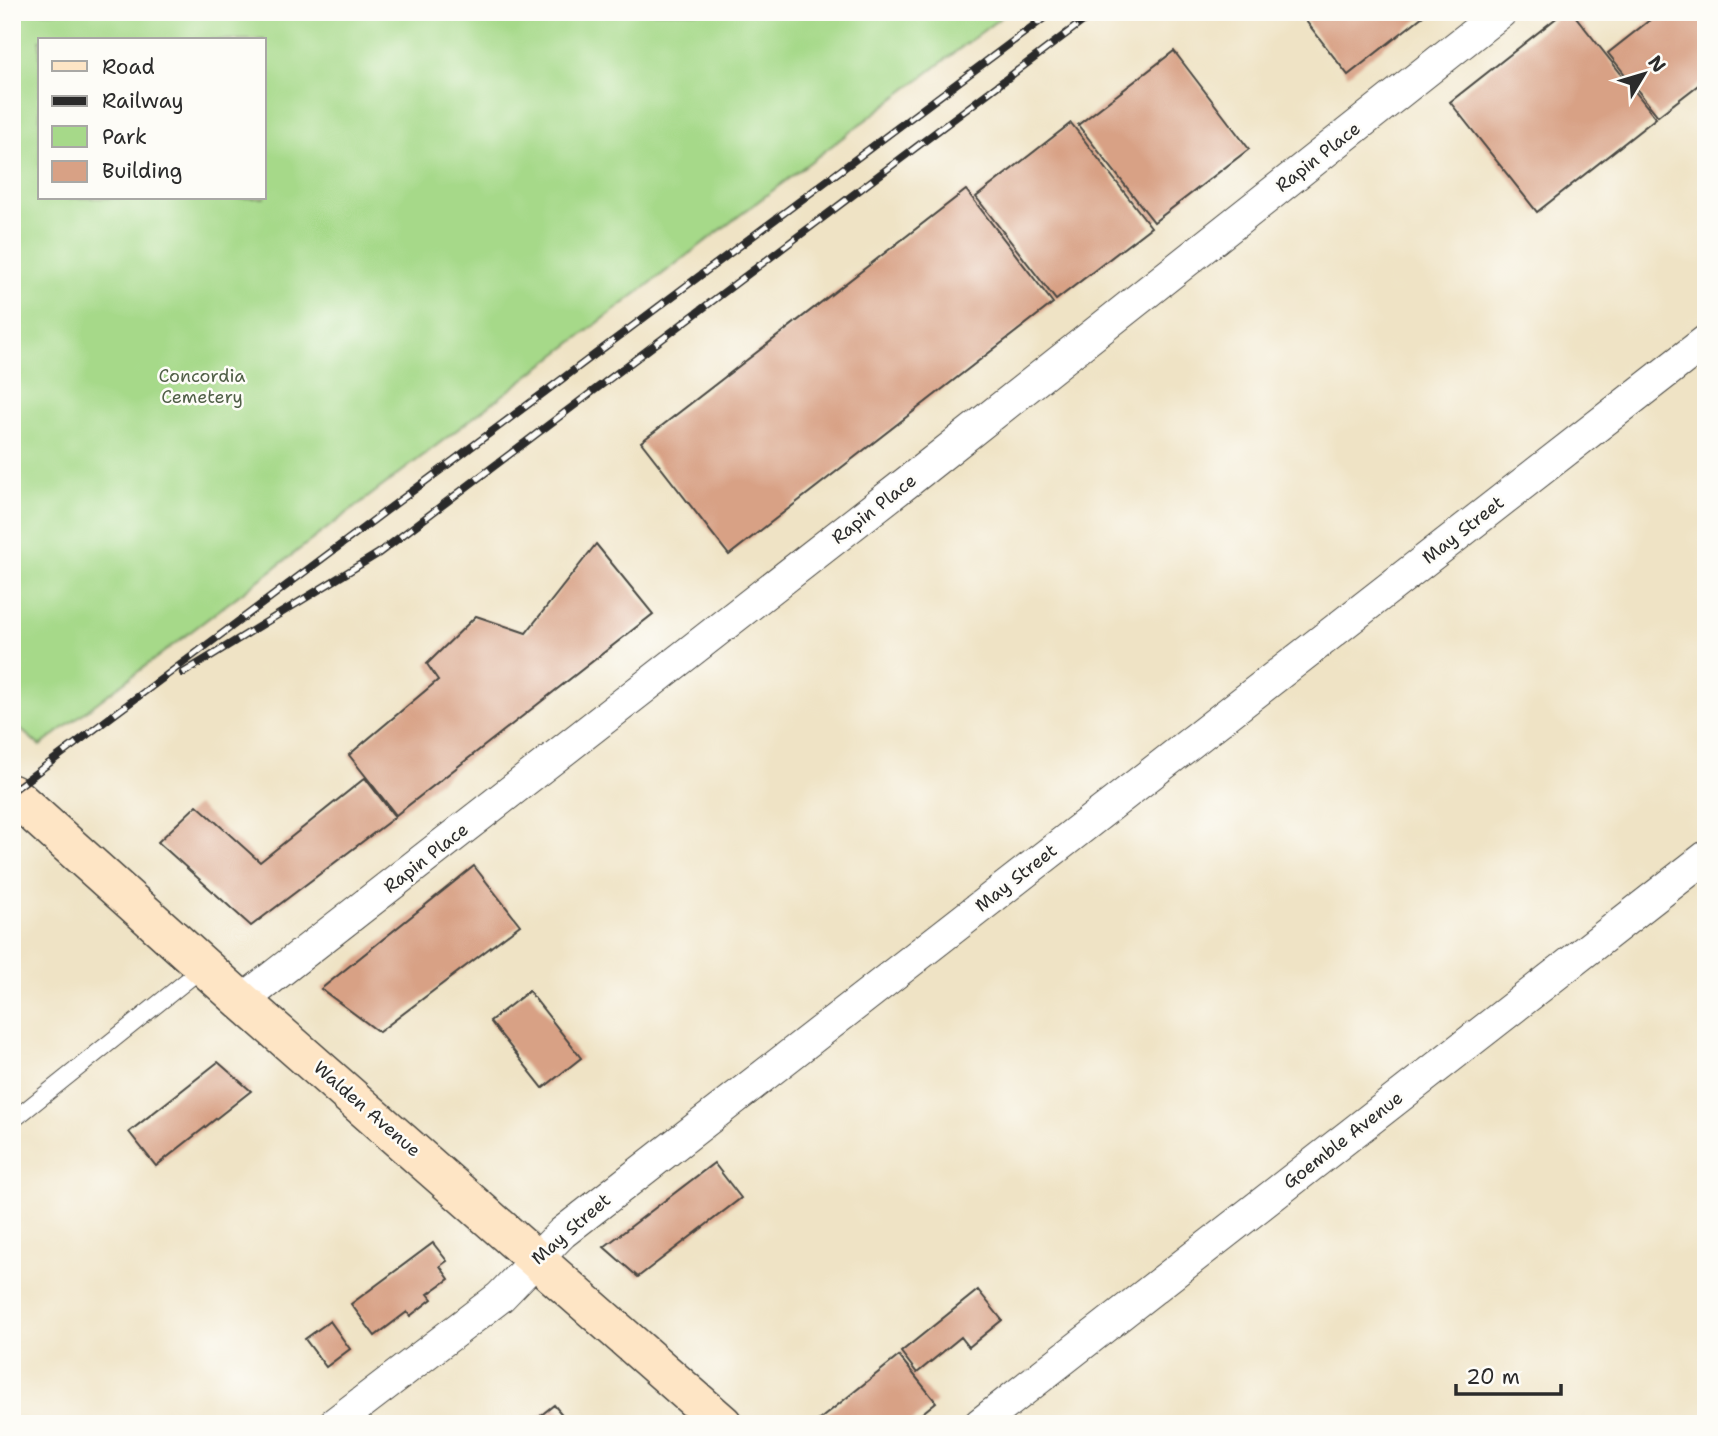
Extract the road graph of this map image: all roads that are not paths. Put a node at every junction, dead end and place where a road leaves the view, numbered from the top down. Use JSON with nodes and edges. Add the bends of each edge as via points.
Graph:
{"nodes":[{"id":1,"x":1501,"y":12,"type":"edge"},
{"id":2,"x":1706,"y":341,"type":"edge"},
{"id":3,"x":12,"y":794,"type":"edge"},
{"id":4,"x":1706,"y":857,"type":"edge"},
{"id":5,"x":205,"y":967,"type":"junction"},
{"id":6,"x":242,"y":1001,"type":"junction"},
{"id":7,"x":12,"y":1121,"type":"edge"},
{"id":8,"x":536,"y":1258,"type":"junction"},
{"id":9,"x":334,"y":1424,"type":"edge"},
{"id":10,"x":723,"y":1424,"type":"edge"},
{"id":11,"x":980,"y":1424,"type":"edge"}],
"edges":[{"from":1,"to":6,"type":"street","name":"Rapin Place","via":[[911,481]]},
{"from":2,"to":8,"type":"street","name":"May Street","via":[[584,1215]]},
{"from":3,"to":5,"type":"main road","name":"Walden Avenue"},
{"from":4,"to":11,"type":"street","name":"Goemble Avenue"},
{"from":5,"to":6,"type":"main road","name":"Walden Avenue"},
{"from":5,"to":7,"type":"lane"},
{"from":6,"to":8,"type":"main road","name":"Walden Avenue"},
{"from":8,"to":9,"type":"street","name":"May Street","via":[[500,1297]]},
{"from":8,"to":10,"type":"main road","name":"Walden Avenue"}]}
